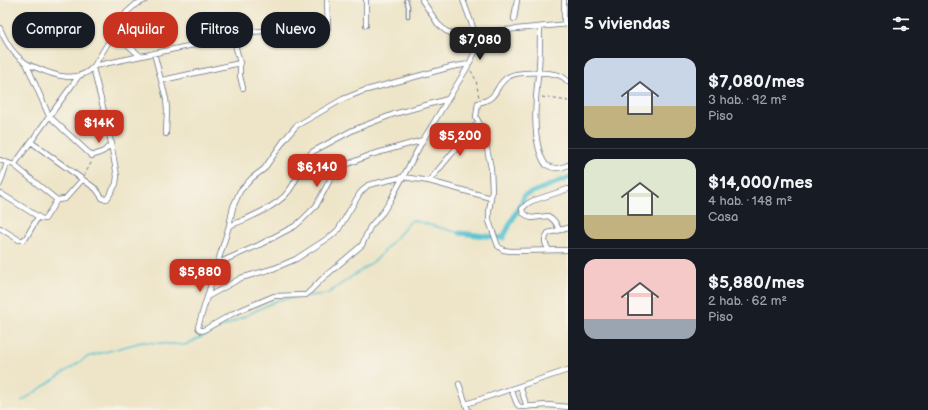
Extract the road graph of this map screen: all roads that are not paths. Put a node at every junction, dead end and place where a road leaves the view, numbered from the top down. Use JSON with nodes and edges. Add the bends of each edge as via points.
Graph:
{"nodes":[{"id":1,"x":146,"y":0,"type":"edge"},
{"id":2,"x":328,"y":0,"type":"edge"},
{"id":3,"x":366,"y":0,"type":"edge"},
{"id":4,"x":406,"y":0,"type":"edge"},
{"id":5,"x":422,"y":0,"type":"edge"},
{"id":6,"x":463,"y":0,"type":"edge"},
{"id":7,"x":518,"y":0,"type":"edge"},
{"id":8,"x":564,"y":0,"type":"edge"},
{"id":9,"x":127,"y":12,"type":"edge"},
{"id":10,"x":328,"y":12,"type":"edge"},
{"id":11,"x":408,"y":16,"type":"dead end"},
{"id":12,"x":514,"y":19,"type":"dead end"},
{"id":13,"x":566,"y":24,"type":"edge"},
{"id":14,"x":366,"y":25,"type":"dead end"},
{"id":15,"x":540,"y":27,"type":"junction"},
{"id":16,"x":0,"y":28,"type":"edge"},
{"id":17,"x":485,"y":32,"type":"junction"},
{"id":18,"x":475,"y":33,"type":"junction"},
{"id":19,"x":186,"y":46,"type":"edge"},
{"id":20,"x":106,"y":48,"type":"edge"},
{"id":21,"x":131,"y":48,"type":"edge"},
{"id":22,"x":236,"y":48,"type":"edge"},
{"id":23,"x":154,"y":53,"type":"junction"},
{"id":24,"x":140,"y":56,"type":"junction"},
{"id":25,"x":26,"y":63,"type":"junction"},
{"id":26,"x":240,"y":63,"type":"junction"},
{"id":27,"x":468,"y":66,"type":"junction"},
{"id":28,"x":94,"y":67,"type":"junction"},
{"id":29,"x":538,"y":73,"type":"junction"},
{"id":30,"x":78,"y":77,"type":"junction"},
{"id":31,"x":162,"y":80,"type":"junction"},
{"id":32,"x":568,"y":82,"type":"edge"},
{"id":33,"x":243,"y":88,"type":"dead end"},
{"id":34,"x":448,"y":99,"type":"junction"},
{"id":35,"x":49,"y":116,"type":"junction"},
{"id":36,"x":478,"y":122,"type":"junction"},
{"id":37,"x":166,"y":134,"type":"dead end"},
{"id":38,"x":423,"y":140,"type":"junction"},
{"id":39,"x":31,"y":142,"type":"junction"},
{"id":40,"x":112,"y":142,"type":"junction"},
{"id":41,"x":0,"y":160,"type":"edge"},
{"id":42,"x":7,"y":163,"type":"junction"},
{"id":43,"x":14,"y":165,"type":"junction"},
{"id":44,"x":568,"y":165,"type":"edge"},
{"id":45,"x":403,"y":177,"type":"junction"},
{"id":46,"x":82,"y":180,"type":"junction"},
{"id":47,"x":429,"y":181,"type":"junction"},
{"id":48,"x":0,"y":184,"type":"edge"},
{"id":49,"x":568,"y":189,"type":"edge"},
{"id":50,"x":0,"y":193,"type":"edge"},
{"id":51,"x":491,"y":198,"type":"junction"},
{"id":52,"x":57,"y":200,"type":"junction"},
{"id":53,"x":38,"y":217,"type":"junction"},
{"id":54,"x":229,"y":226,"type":"junction"},
{"id":55,"x":0,"y":228,"type":"edge"},
{"id":56,"x":568,"y":228,"type":"edge"},
{"id":57,"x":559,"y":230,"type":"junction"},
{"id":58,"x":550,"y":250,"type":"junction"},
{"id":59,"x":568,"y":250,"type":"edge"},
{"id":60,"x":218,"y":263,"type":"junction"},
{"id":61,"x":207,"y":297,"type":"junction"},
{"id":62,"x":568,"y":370,"type":"edge"},
{"id":63,"x":459,"y":384,"type":"dead end"},
{"id":64,"x":520,"y":386,"type":"junction"},
{"id":65,"x":511,"y":390,"type":"junction"},
{"id":66,"x":466,"y":404,"type":"junction"},
{"id":67,"x":525,"y":407,"type":"junction"},
{"id":68,"x":568,"y":407,"type":"edge"},
{"id":69,"x":468,"y":410,"type":"edge"}],
"edges":[{"from":1,"to":9,"type":"street"},
{"from":2,"to":10,"type":"street"},
{"from":3,"to":14,"type":"street"},
{"from":4,"to":11,"type":"lane"},
{"from":5,"to":18,"type":"street","via":[[446,32]]},
{"from":6,"to":18,"type":"street"},
{"from":7,"to":12,"type":"street"},
{"from":8,"to":13,"type":"street"},
{"from":13,"to":15,"type":"street"},
{"from":15,"to":17,"type":"street"},
{"from":15,"to":29,"type":"street"},
{"from":16,"to":25,"type":"street","via":[[12,49]]},
{"from":17,"to":18,"type":"street"},
{"from":17,"to":27,"type":"street"},
{"from":19,"to":23,"type":"street"},
{"from":20,"to":28,"type":"street"},
{"from":21,"to":24,"type":"street"},
{"from":22,"to":26,"type":"street"},
{"from":23,"to":24,"type":"street"},
{"from":23,"to":31,"type":"street"},
{"from":24,"to":28,"type":"street"},
{"from":25,"to":30,"type":"street","via":[[62,77]]},
{"from":25,"to":35,"type":"street"},
{"from":26,"to":31,"type":"street"},
{"from":26,"to":33,"type":"street"},
{"from":27,"to":34,"type":"street"},
{"from":27,"to":54,"type":"street","via":[[451,67],[363,91],[343,99],[296,126],[264,169],[240,191]]},
{"from":28,"to":30,"type":"street"},
{"from":28,"to":40,"type":"street"},
{"from":29,"to":32,"type":"street","via":[[562,76]]},
{"from":29,"to":36,"type":"street","via":[[512,74],[505,79],[493,97],[478,103]]},
{"from":29,"to":44,"type":"street","via":[[536,126],[543,161],[554,168]]},
{"from":30,"to":35,"type":"street"},
{"from":31,"to":37,"type":"street","via":[[167,110]]},
{"from":34,"to":38,"type":"street"},
{"from":34,"to":54,"type":"street","via":[[394,114],[353,130],[316,149],[306,158],[282,199]]},
{"from":35,"to":39,"type":"street"},
{"from":35,"to":40,"type":"street","via":[[92,156],[104,151]]},
{"from":36,"to":47,"type":"street"},
{"from":36,"to":51,"type":"street","via":[[483,130],[490,161]]},
{"from":38,"to":45,"type":"street"},
{"from":38,"to":60,"type":"street","via":[[370,155],[338,168],[332,174],[316,206],[295,226]]},
{"from":39,"to":43,"type":"street"},
{"from":39,"to":46,"type":"street"},
{"from":40,"to":46,"type":"street","via":[[117,180],[107,199],[102,199],[96,189]]},
{"from":41,"to":42,"type":"street"},
{"from":42,"to":43,"type":"street"},
{"from":42,"to":48,"type":"street"},
{"from":43,"to":52,"type":"street"},
{"from":45,"to":47,"type":"street"},
{"from":45,"to":61,"type":"street","via":[[368,185],[360,193],[338,230],[296,259],[241,278]]},
{"from":45,"to":61,"type":"street","via":[[383,212],[370,227],[361,248],[323,278],[309,293],[274,296],[202,330],[198,327]]},
{"from":46,"to":52,"type":"street","via":[[65,199]]},
{"from":47,"to":51,"type":"street"},
{"from":49,"to":57,"type":"street","via":[[532,201],[522,209],[528,217],[550,217]]},
{"from":50,"to":53,"type":"street"},
{"from":51,"to":58,"type":"street","via":[[489,221],[500,248],[511,251]]},
{"from":52,"to":53,"type":"street","via":[[45,219]]},
{"from":53,"to":55,"type":"street","via":[[23,240],[18,240]]},
{"from":54,"to":60,"type":"street"},
{"from":56,"to":57,"type":"street"},
{"from":57,"to":58,"type":"street","via":[[548,233],[545,238]]},
{"from":58,"to":59,"type":"street"},
{"from":60,"to":61,"type":"street"},
{"from":62,"to":64,"type":"street"},
{"from":63,"to":66,"type":"street"},
{"from":64,"to":65,"type":"street"},
{"from":64,"to":67,"type":"street"},
{"from":65,"to":66,"type":"street"},
{"from":65,"to":67,"type":"street","via":[[517,404]]},
{"from":66,"to":69,"type":"street"},
{"from":67,"to":68,"type":"street"}]}
